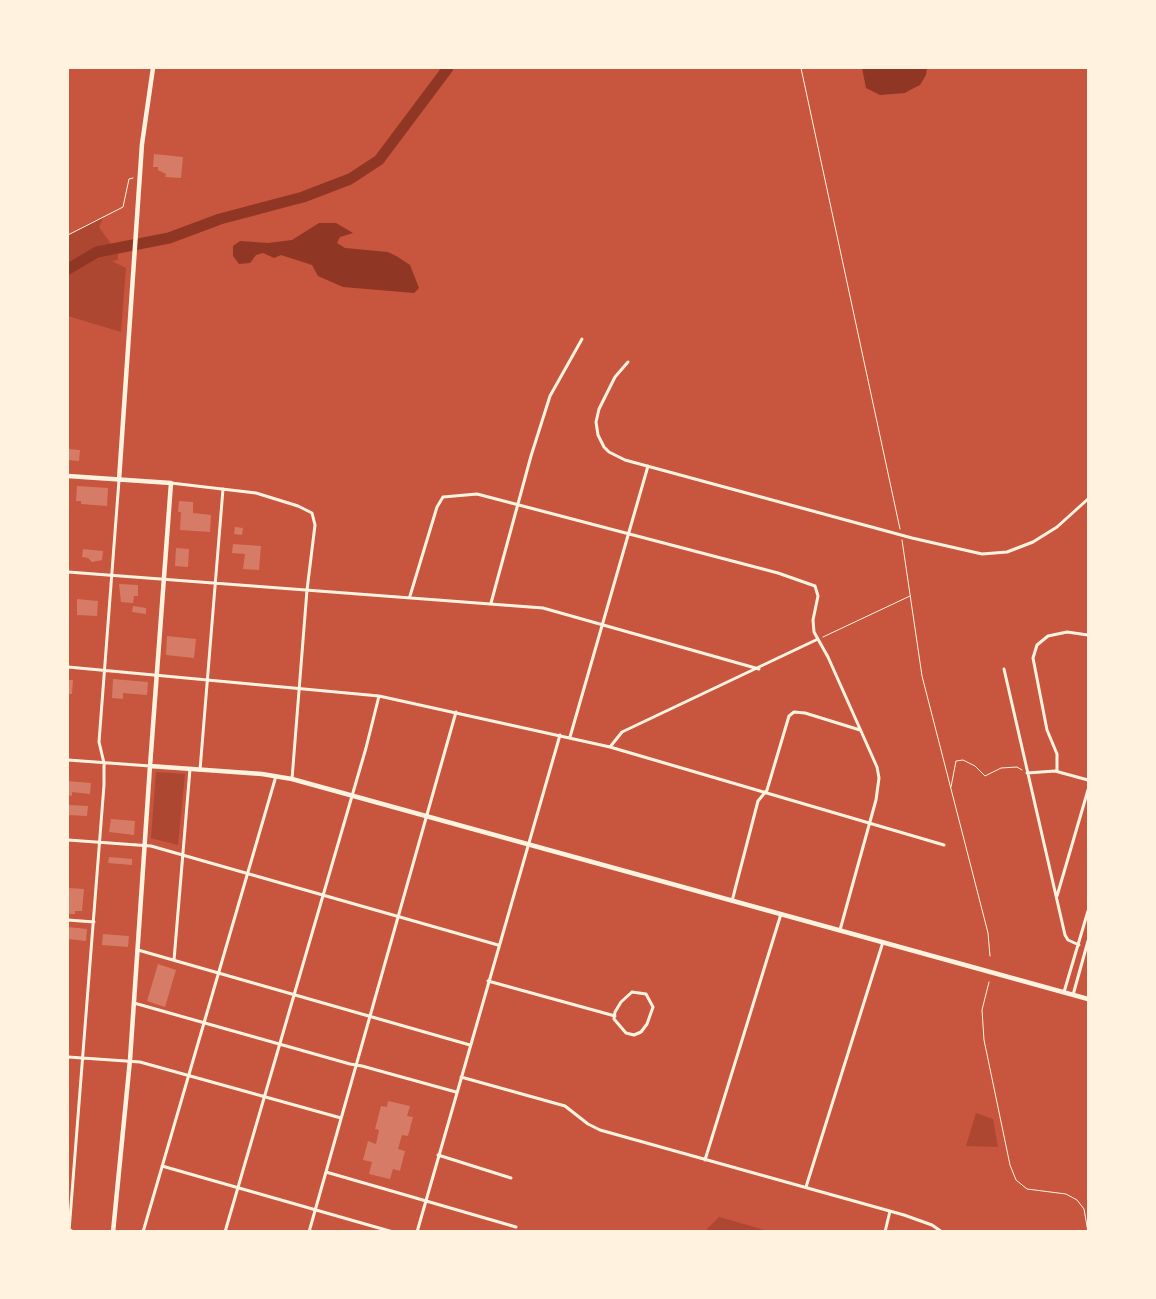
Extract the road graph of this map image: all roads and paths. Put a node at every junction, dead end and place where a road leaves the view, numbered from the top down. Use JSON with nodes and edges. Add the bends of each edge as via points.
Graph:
{"nodes":[{"id":1,"x":152,"y":68,"type":"edge"},
{"id":2,"x":801,"y":68,"type":"edge"},
{"id":3,"x":134,"y":178,"type":"dead end"},
{"id":4,"x":68,"y":235,"type":"edge"},
{"id":5,"x":582,"y":340,"type":"dead end"},
{"id":6,"x":628,"y":362,"type":"dead end"},
{"id":7,"x":648,"y":466,"type":"junction"},
{"id":8,"x":68,"y":476,"type":"edge"},
{"id":9,"x":119,"y":480,"type":"junction"},
{"id":10,"x":171,"y":484,"type":"junction"},
{"id":11,"x":223,"y":489,"type":"junction"},
{"id":12,"x":1088,"y":499,"type":"edge"},
{"id":13,"x":518,"y":503,"type":"junction"},
{"id":14,"x":900,"y":529,"type":"dead end"},
{"id":15,"x":627,"y":532,"type":"junction"},
{"id":16,"x":902,"y":543,"type":"dead end"},
{"id":17,"x":68,"y":572,"type":"edge"},
{"id":18,"x":112,"y":575,"type":"junction"},
{"id":19,"x":164,"y":579,"type":"junction"},
{"id":20,"x":217,"y":583,"type":"junction"},
{"id":21,"x":307,"y":590,"type":"junction"},
{"id":22,"x":910,"y":595,"type":"junction"},
{"id":23,"x":410,"y":596,"type":"junction"},
{"id":24,"x":491,"y":603,"type":"junction"},
{"id":25,"x":602,"y":623,"type":"junction"},
{"id":26,"x":1088,"y":635,"type":"edge"},
{"id":27,"x":818,"y":639,"type":"junction"},
{"id":28,"x":68,"y":667,"type":"edge"},
{"id":29,"x":759,"y":668,"type":"junction"},
{"id":30,"x":1004,"y":669,"type":"dead end"},
{"id":31,"x":105,"y":670,"type":"junction"},
{"id":32,"x":157,"y":674,"type":"junction"},
{"id":33,"x":208,"y":679,"type":"junction"},
{"id":34,"x":298,"y":687,"type":"junction"},
{"id":35,"x":379,"y":696,"type":"junction"},
{"id":36,"x":456,"y":712,"type":"junction"},
{"id":37,"x":861,"y":730,"type":"junction"},
{"id":38,"x":560,"y":735,"type":"junction"},
{"id":39,"x":570,"y":737,"type":"junction"},
{"id":40,"x":610,"y":747,"type":"junction"},
{"id":41,"x":68,"y":760,"type":"edge"},
{"id":42,"x":104,"y":763,"type":"junction"},
{"id":43,"x":150,"y":766,"type":"junction"},
{"id":44,"x":190,"y":769,"type":"junction"},
{"id":45,"x":200,"y":770,"type":"junction"},
{"id":46,"x":1057,"y":771,"type":"junction"},
{"id":47,"x":1028,"y":773,"type":"junction"},
{"id":48,"x":276,"y":776,"type":"junction"},
{"id":49,"x":292,"y":779,"type":"junction"},
{"id":50,"x":1088,"y":780,"type":"edge"},
{"id":51,"x":951,"y":787,"type":"junction"},
{"id":52,"x":1088,"y":790,"type":"edge"},
{"id":53,"x":764,"y":793,"type":"junction"},
{"id":54,"x":352,"y":795,"type":"junction"},
{"id":55,"x":426,"y":816,"type":"junction"},
{"id":56,"x":869,"y":822,"type":"junction"},
{"id":57,"x":68,"y":840,"type":"edge"},
{"id":58,"x":100,"y":842,"type":"junction"},
{"id":59,"x":529,"y":843,"type":"junction"},
{"id":60,"x":144,"y":845,"type":"junction"},
{"id":61,"x":944,"y":845,"type":"dead end"},
{"id":62,"x":182,"y":854,"type":"junction"},
{"id":63,"x":248,"y":873,"type":"junction"},
{"id":64,"x":323,"y":895,"type":"junction"},
{"id":65,"x":1057,"y":897,"type":"junction"},
{"id":66,"x":732,"y":900,"type":"junction"},
{"id":67,"x":1088,"y":911,"type":"edge"},
{"id":68,"x":781,"y":914,"type":"junction"},
{"id":69,"x":398,"y":916,"type":"junction"},
{"id":70,"x":68,"y":920,"type":"edge"},
{"id":71,"x":94,"y":922,"type":"junction"},
{"id":72,"x":840,"y":930,"type":"junction"},
{"id":73,"x":1088,"y":941,"type":"edge"},
{"id":74,"x":884,"y":942,"type":"junction"},
{"id":75,"x":498,"y":944,"type":"junction"},
{"id":76,"x":1079,"y":945,"type":"junction"},
{"id":77,"x":138,"y":950,"type":"junction"},
{"id":78,"x":990,"y":956,"type":"dead end"},
{"id":79,"x":174,"y":960,"type":"junction"},
{"id":80,"x":219,"y":974,"type":"junction"},
{"id":81,"x":488,"y":980,"type":"junction"},
{"id":82,"x":989,"y":982,"type":"dead end"},
{"id":83,"x":1064,"y":992,"type":"junction"},
{"id":84,"x":294,"y":995,"type":"junction"},
{"id":85,"x":1073,"y":995,"type":"junction"},
{"id":86,"x":1088,"y":999,"type":"edge"},
{"id":87,"x":134,"y":1003,"type":"junction"},
{"id":88,"x":370,"y":1016,"type":"junction"},
{"id":89,"x":615,"y":1016,"type":"junction"},
{"id":90,"x":205,"y":1023,"type":"junction"},
{"id":91,"x":280,"y":1044,"type":"junction"},
{"id":92,"x":470,"y":1044,"type":"junction"},
{"id":93,"x":68,"y":1056,"type":"edge"},
{"id":94,"x":84,"y":1058,"type":"junction"},
{"id":95,"x":130,"y":1060,"type":"junction"},
{"id":96,"x":356,"y":1064,"type":"junction"},
{"id":97,"x":190,"y":1075,"type":"junction"},
{"id":98,"x":461,"y":1077,"type":"junction"},
{"id":99,"x":456,"y":1092,"type":"junction"},
{"id":100,"x":265,"y":1097,"type":"junction"},
{"id":101,"x":341,"y":1118,"type":"junction"},
{"id":102,"x":438,"y":1155,"type":"junction"},
{"id":103,"x":705,"y":1160,"type":"junction"},
{"id":104,"x":162,"y":1166,"type":"junction"},
{"id":105,"x":326,"y":1172,"type":"junction"},
{"id":106,"x":511,"y":1178,"type":"dead end"},
{"id":107,"x":238,"y":1187,"type":"junction"},
{"id":108,"x":806,"y":1187,"type":"junction"},
{"id":109,"x":425,"y":1200,"type":"junction"},
{"id":110,"x":315,"y":1209,"type":"junction"},
{"id":111,"x":890,"y":1211,"type":"junction"},
{"id":112,"x":516,"y":1227,"type":"dead end"},
{"id":113,"x":70,"y":1231,"type":"edge"},
{"id":114,"x":113,"y":1232,"type":"edge"},
{"id":115,"x":143,"y":1232,"type":"edge"},
{"id":116,"x":225,"y":1232,"type":"edge"},
{"id":117,"x":309,"y":1232,"type":"edge"},
{"id":118,"x":393,"y":1232,"type":"edge"},
{"id":119,"x":417,"y":1232,"type":"edge"},
{"id":120,"x":885,"y":1232,"type":"edge"},
{"id":121,"x":942,"y":1232,"type":"edge"},
{"id":122,"x":1088,"y":1232,"type":"edge"}],
"edges":[{"from":1,"to":9,"type":"main road","via":[[137,213]]},
{"from":2,"to":14,"type":"path"},
{"from":3,"to":4,"type":"path","via":[[129,179],[123,207]]},
{"from":5,"to":13,"type":"street","via":[[550,396]]},
{"from":6,"to":7,"type":"street","via":[[615,376],[599,409],[598,435],[609,452]]},
{"from":7,"to":12,"type":"street","via":[[912,538],[990,554],[1007,552],[1033,542],[1057,527]]},
{"from":7,"to":15,"type":"street"},
{"from":8,"to":9,"type":"main road"},
{"from":9,"to":10,"type":"main road"},
{"from":9,"to":18,"type":"street"},
{"from":10,"to":11,"type":"street"},
{"from":10,"to":19,"type":"main road"},
{"from":11,"to":20,"type":"street"},
{"from":11,"to":21,"type":"street","via":[[256,493],[312,513],[315,525]]},
{"from":13,"to":15,"type":"street"},
{"from":13,"to":23,"type":"street","via":[[478,494],[443,497]]},
{"from":13,"to":24,"type":"street"},
{"from":15,"to":25,"type":"street"},
{"from":15,"to":27,"type":"street","via":[[810,582],[817,591],[813,626]]},
{"from":16,"to":22,"type":"path"},
{"from":17,"to":18,"type":"street"},
{"from":18,"to":19,"type":"street"},
{"from":18,"to":31,"type":"street"},
{"from":19,"to":20,"type":"street"},
{"from":19,"to":32,"type":"main road"},
{"from":20,"to":21,"type":"street"},
{"from":20,"to":33,"type":"street"},
{"from":21,"to":23,"type":"street"},
{"from":21,"to":34,"type":"street"},
{"from":22,"to":27,"type":"path"},
{"from":22,"to":51,"type":"path","via":[[922,676]]},
{"from":23,"to":24,"type":"street"},
{"from":24,"to":25,"type":"street","via":[[543,608]]},
{"from":25,"to":29,"type":"street"},
{"from":25,"to":39,"type":"street"},
{"from":26,"to":46,"type":"street","via":[[1067,632],[1048,636],[1037,646],[1032,658],[1047,730],[1056,754]]},
{"from":27,"to":29,"type":"street"},
{"from":27,"to":37,"type":"street"},
{"from":28,"to":31,"type":"street"},
{"from":29,"to":40,"type":"street","via":[[622,732]]},
{"from":30,"to":47,"type":"street"},
{"from":31,"to":32,"type":"street"},
{"from":31,"to":42,"type":"street","via":[[99,742]]},
{"from":32,"to":33,"type":"street"},
{"from":32,"to":43,"type":"main road"},
{"from":33,"to":34,"type":"street"},
{"from":33,"to":45,"type":"street"},
{"from":34,"to":35,"type":"street"},
{"from":34,"to":49,"type":"street"},
{"from":35,"to":36,"type":"street"},
{"from":35,"to":54,"type":"street"},
{"from":36,"to":38,"type":"street"},
{"from":36,"to":55,"type":"street"},
{"from":37,"to":53,"type":"street","via":[[794,712],[786,723]]},
{"from":37,"to":56,"type":"street","via":[[879,778]]},
{"from":38,"to":39,"type":"street"},
{"from":38,"to":59,"type":"street"},
{"from":39,"to":40,"type":"street"},
{"from":40,"to":53,"type":"street"},
{"from":41,"to":42,"type":"street"},
{"from":42,"to":43,"type":"street"},
{"from":42,"to":58,"type":"street"},
{"from":43,"to":44,"type":"main road"},
{"from":43,"to":60,"type":"main road"},
{"from":44,"to":45,"type":"main road"},
{"from":44,"to":62,"type":"street"},
{"from":45,"to":48,"type":"main road"},
{"from":46,"to":47,"type":"street"},
{"from":46,"to":50,"type":"street"},
{"from":47,"to":51,"type":"path","via":[[1016,768],[1001,768],[985,776],[976,766],[963,760],[956,761]]},
{"from":47,"to":65,"type":"street"},
{"from":48,"to":49,"type":"main road"},
{"from":48,"to":63,"type":"street"},
{"from":49,"to":54,"type":"main road"},
{"from":51,"to":78,"type":"path","via":[[988,933]]},
{"from":52,"to":65,"type":"street"},
{"from":53,"to":56,"type":"street"},
{"from":53,"to":66,"type":"street","via":[[758,801]]},
{"from":54,"to":55,"type":"main road"},
{"from":54,"to":64,"type":"street"},
{"from":55,"to":59,"type":"main road"},
{"from":55,"to":69,"type":"street"},
{"from":56,"to":61,"type":"street"},
{"from":56,"to":72,"type":"street"},
{"from":57,"to":58,"type":"street"},
{"from":58,"to":60,"type":"street"},
{"from":58,"to":71,"type":"street"},
{"from":59,"to":66,"type":"main road"},
{"from":59,"to":75,"type":"street"},
{"from":60,"to":62,"type":"street"},
{"from":60,"to":77,"type":"main road"},
{"from":62,"to":63,"type":"street"},
{"from":62,"to":79,"type":"street"},
{"from":63,"to":64,"type":"street"},
{"from":63,"to":80,"type":"street"},
{"from":64,"to":69,"type":"street"},
{"from":64,"to":84,"type":"street"},
{"from":65,"to":76,"type":"street","via":[[1065,935]]},
{"from":66,"to":68,"type":"main road"},
{"from":67,"to":76,"type":"street"},
{"from":68,"to":72,"type":"main road"},
{"from":68,"to":103,"type":"street"},
{"from":69,"to":75,"type":"street"},
{"from":69,"to":88,"type":"street"},
{"from":70,"to":71,"type":"street"},
{"from":71,"to":94,"type":"street"},
{"from":72,"to":74,"type":"main road"},
{"from":73,"to":85,"type":"street"},
{"from":74,"to":83,"type":"main road"},
{"from":74,"to":108,"type":"street"},
{"from":75,"to":81,"type":"street"},
{"from":76,"to":83,"type":"street"},
{"from":77,"to":79,"type":"street"},
{"from":77,"to":87,"type":"main road"},
{"from":79,"to":80,"type":"street"},
{"from":80,"to":84,"type":"street"},
{"from":80,"to":90,"type":"street"},
{"from":81,"to":89,"type":"street"},
{"from":81,"to":92,"type":"street"},
{"from":82,"to":122,"type":"path","via":[[982,1010],[984,1040],[1010,1165],[1016,1180],[1027,1189],[1066,1194],[1077,1200],[1084,1209]]},
{"from":83,"to":85,"type":"main road"},
{"from":84,"to":88,"type":"street"},
{"from":84,"to":91,"type":"street"},
{"from":85,"to":86,"type":"main road"},
{"from":87,"to":90,"type":"street"},
{"from":87,"to":95,"type":"main road"},
{"from":88,"to":92,"type":"street"},
{"from":88,"to":96,"type":"street"},
{"from":89,"to":89,"type":"street","via":[[620,1028],[634,1035],[648,1024],[653,1007],[646,994],[632,992],[621,1002]]},
{"from":90,"to":91,"type":"street"},
{"from":90,"to":97,"type":"street"},
{"from":91,"to":96,"type":"street"},
{"from":91,"to":100,"type":"street"},
{"from":92,"to":98,"type":"street"},
{"from":93,"to":94,"type":"street"},
{"from":94,"to":95,"type":"street"},
{"from":94,"to":113,"type":"street"},
{"from":95,"to":97,"type":"street"},
{"from":95,"to":114,"type":"main road"},
{"from":96,"to":99,"type":"street"},
{"from":96,"to":101,"type":"street"},
{"from":97,"to":100,"type":"street"},
{"from":97,"to":104,"type":"street"},
{"from":98,"to":99,"type":"street"},
{"from":98,"to":103,"type":"street","via":[[565,1106],[600,1130]]},
{"from":99,"to":102,"type":"street"},
{"from":100,"to":101,"type":"street"},
{"from":100,"to":107,"type":"street"},
{"from":101,"to":105,"type":"street"},
{"from":102,"to":106,"type":"street"},
{"from":102,"to":109,"type":"street"},
{"from":103,"to":108,"type":"street"},
{"from":104,"to":107,"type":"street"},
{"from":104,"to":115,"type":"street"},
{"from":105,"to":109,"type":"street"},
{"from":105,"to":110,"type":"street"},
{"from":107,"to":110,"type":"street"},
{"from":107,"to":116,"type":"street"},
{"from":108,"to":111,"type":"street"},
{"from":109,"to":112,"type":"street"},
{"from":109,"to":119,"type":"street"},
{"from":110,"to":117,"type":"street"},
{"from":110,"to":118,"type":"street"},
{"from":111,"to":120,"type":"street"},
{"from":111,"to":121,"type":"street","via":[[932,1225]]}]}
